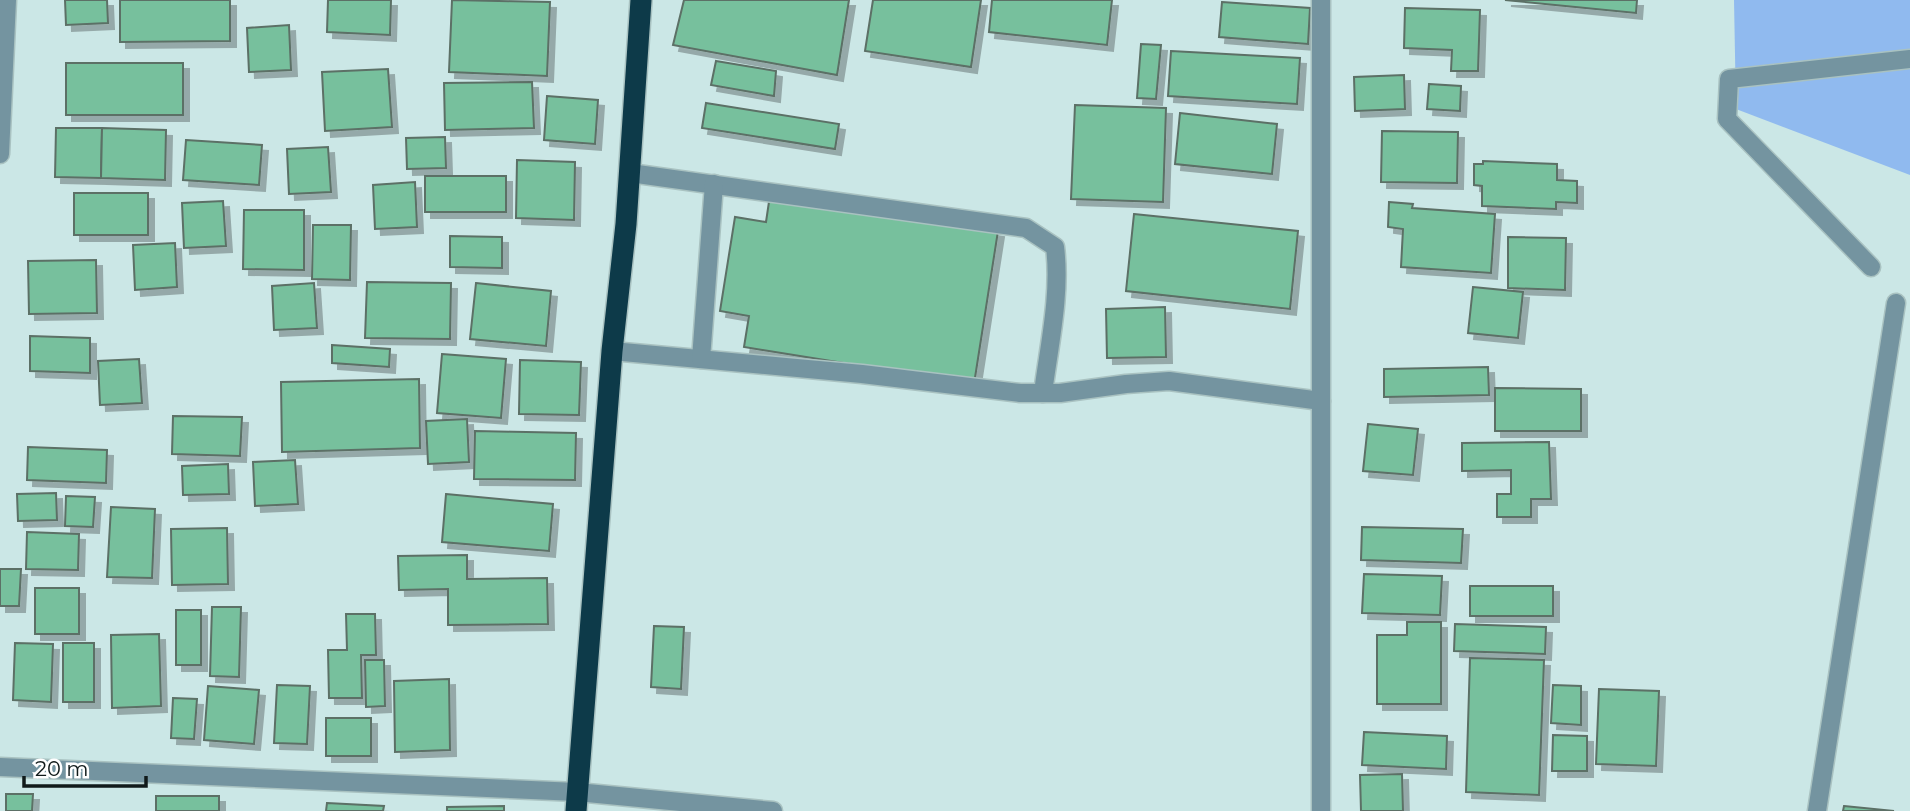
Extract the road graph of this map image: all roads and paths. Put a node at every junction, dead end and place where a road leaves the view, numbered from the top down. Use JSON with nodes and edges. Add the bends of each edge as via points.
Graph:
{"nodes":[{"id":1,"x":8,"y":0,"type":"edge"},
{"id":2,"x":641,"y":0,"type":"edge"},
{"id":3,"x":1321,"y":0,"type":"edge"},
{"id":4,"x":1910,"y":60,"type":"edge"},
{"id":5,"x":0,"y":154,"type":"edge"},
{"id":6,"x":630,"y":173,"type":"junction"},
{"id":7,"x":714,"y":184,"type":"junction"},
{"id":8,"x":1871,"y":267,"type":"dead end"},
{"id":9,"x":1896,"y":303,"type":"dead end"},
{"id":10,"x":612,"y":351,"type":"junction"},
{"id":11,"x":701,"y":359,"type":"junction"},
{"id":12,"x":1042,"y":393,"type":"junction"},
{"id":13,"x":1321,"y":401,"type":"junction"},
{"id":14,"x":0,"y":767,"type":"edge"},
{"id":15,"x":577,"y":802,"type":"edge"},
{"id":16,"x":774,"y":811,"type":"edge"},
{"id":17,"x":1321,"y":811,"type":"edge"},
{"id":18,"x":1817,"y":811,"type":"edge"}],
"edges":[{"from":1,"to":5,"type":"street"},
{"from":2,"to":6,"type":"highway"},
{"from":3,"to":13,"type":"street"},
{"from":4,"to":8,"type":"street","via":[[1729,79],[1727,120]]},
{"from":6,"to":7,"type":"street"},
{"from":6,"to":10,"type":"highway"},
{"from":7,"to":11,"type":"street"},
{"from":7,"to":12,"type":"street","via":[[1026,228],[1040,235],[1055,247],[1057,262]]},
{"from":9,"to":18,"type":"street"},
{"from":10,"to":11,"type":"street"},
{"from":10,"to":15,"type":"highway"},
{"from":11,"to":12,"type":"street"},
{"from":12,"to":13,"type":"street","via":[[1169,381]]},
{"from":13,"to":17,"type":"street"},
{"from":14,"to":15,"type":"street"},
{"from":15,"to":16,"type":"street"}]}
